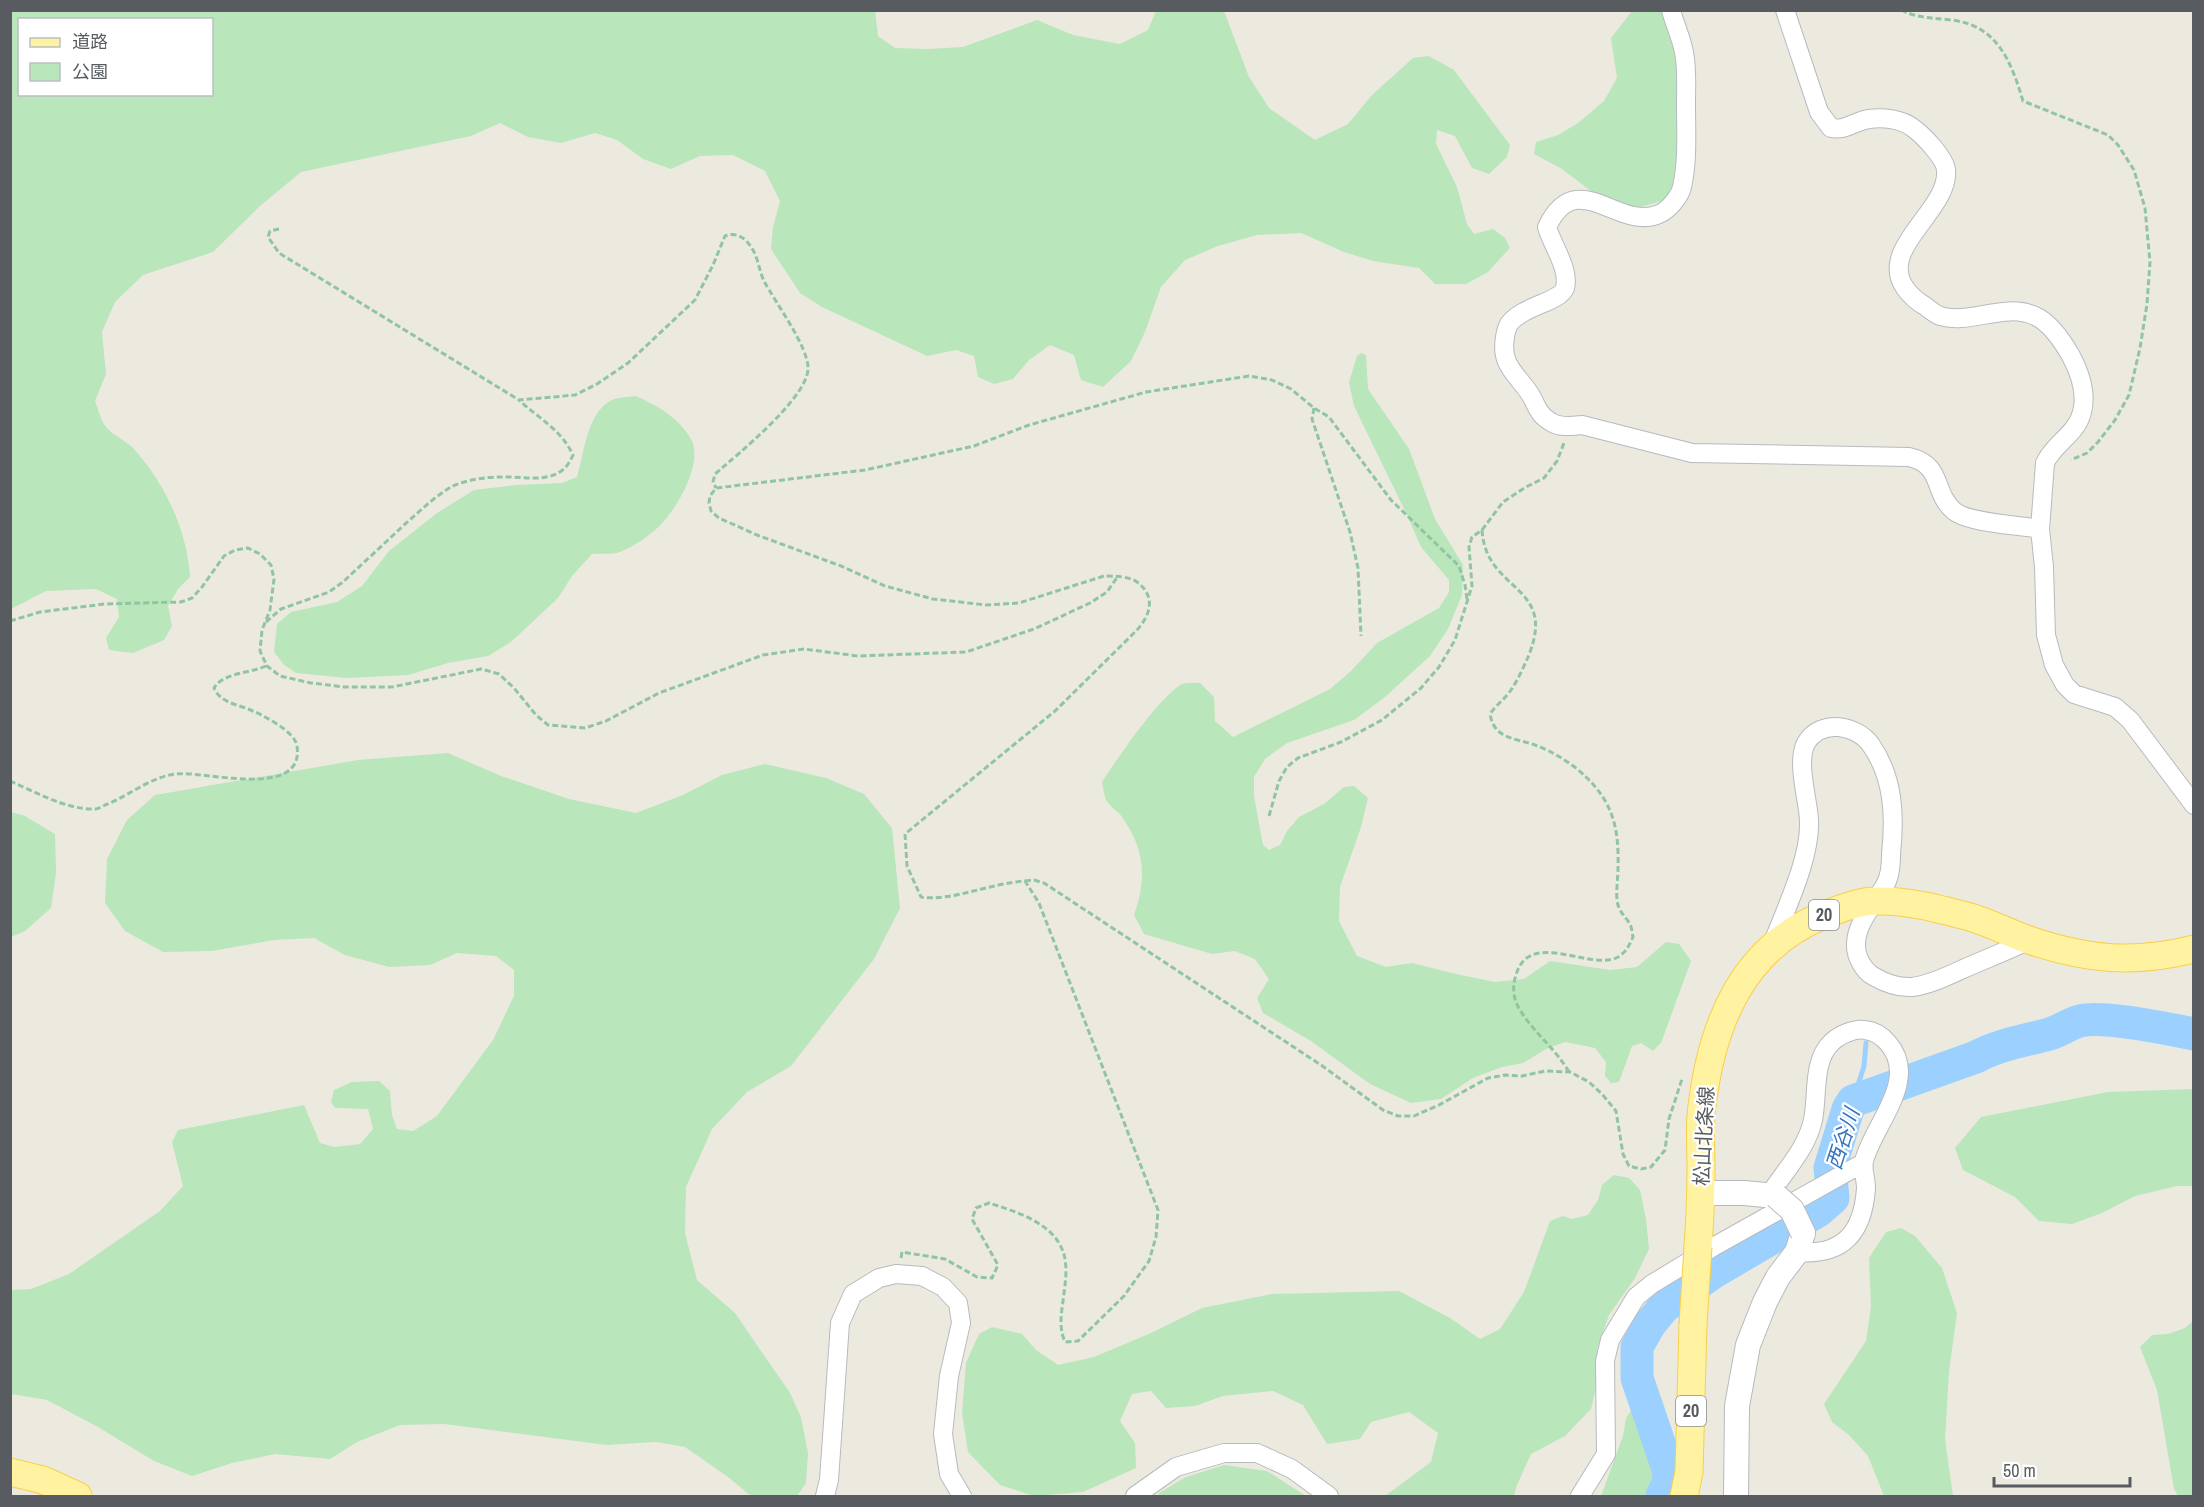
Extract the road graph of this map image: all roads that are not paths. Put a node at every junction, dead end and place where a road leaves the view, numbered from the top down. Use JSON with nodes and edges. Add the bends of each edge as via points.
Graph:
{"nodes":[{"id":1,"x":1671,"y":10,"type":"edge"},
{"id":2,"x":1785,"y":10,"type":"edge"},
{"id":3,"x":2040,"y":529,"type":"junction"},
{"id":4,"x":2193,"y":805,"type":"edge"},
{"id":5,"x":1875,"y":901,"type":"junction"},
{"id":6,"x":2030,"y":940,"type":"junction"},
{"id":7,"x":1772,"y":945,"type":"junction"},
{"id":8,"x":2193,"y":949,"type":"edge"},
{"id":9,"x":1863,"y":1163,"type":"junction"},
{"id":10,"x":1701,"y":1193,"type":"junction"},
{"id":11,"x":1773,"y":1195,"type":"junction"},
{"id":12,"x":1800,"y":1243,"type":"junction"},
{"id":13,"x":10,"y":1472,"type":"edge"},
{"id":14,"x":78,"y":1497,"type":"edge"},
{"id":15,"x":825,"y":1497,"type":"edge"},
{"id":16,"x":962,"y":1497,"type":"edge"},
{"id":17,"x":1135,"y":1497,"type":"edge"},
{"id":18,"x":1329,"y":1497,"type":"edge"},
{"id":19,"x":1580,"y":1497,"type":"edge"},
{"id":20,"x":1684,"y":1497,"type":"edge"},
{"id":21,"x":1736,"y":1497,"type":"edge"}],
"edges":[{"from":1,"to":3,"type":"street","via":[[1685,56],[1686,146],[1682,189],[1671,206],[1660,214],[1645,217],[1575,199],[1553,214],[1547,227],[1566,281],[1563,292],[1516,315],[1507,328],[1504,357],[1534,405],[1552,423],[1582,425],[1692,453],[1922,460],[1930,466],[1954,511],[1968,519]]},
{"from":2,"to":3,"type":"street","via":[[1819,112],[1831,128],[1841,130],[1869,119],[1897,120],[1912,126],[1926,140],[1946,170],[1942,192],[1898,263],[1905,288],[1938,315],[1953,319],[2014,312],[2035,316],[2052,329],[2079,370],[2085,399],[2082,415],[2045,463]]},
{"from":3,"to":4,"type":"street","via":[[2046,635],[2054,665],[2065,685],[2074,694],[2115,707],[2130,720]]},
{"from":5,"to":6,"type":"main road","name":"松山北条線","number":"20","via":[[1951,912]]},
{"from":5,"to":6,"type":"street","via":[[1859,929],[1856,946],[1868,973],[1884,982],[1912,987]]},
{"from":5,"to":7,"type":"main road","name":"松山北条線","number":"20","via":[[1839,909],[1805,923]]},
{"from":5,"to":7,"type":"street","via":[[1887,883],[1891,860],[1891,793],[1872,746],[1861,733],[1842,726],[1824,729],[1806,744],[1803,768],[1809,822],[1803,862]]},
{"from":6,"to":8,"type":"main road","name":"松山北条線","number":"20","via":[[2100,957],[2129,959],[2162,957]]},
{"from":7,"to":10,"type":"main road","name":"松山北条線","number":"20","via":[[1739,985],[1722,1019],[1710,1058],[1701,1108]]},
{"from":9,"to":11,"type":"street","via":[[1899,1081],[1892,1048],[1873,1031],[1862,1029],[1832,1041],[1822,1054],[1813,1123]]},
{"from":9,"to":12,"type":"street","via":[[1864,1207],[1847,1239],[1816,1254]]},
{"from":9,"to":19,"type":"street","via":[[1713,1247],[1636,1297],[1610,1340],[1605,1361],[1606,1455]]},
{"from":10,"to":11,"type":"main road"},
{"from":10,"to":20,"type":"main road","name":"松山北条線","number":"20","bridge":true,"via":[[1689,1472]]},
{"from":11,"to":12,"type":"main road","bridge":true,"via":[[1792,1210]]},
{"from":12,"to":21,"type":"main road","via":[[1773,1285],[1748,1345],[1737,1406]]},
{"from":13,"to":14,"type":"main road","via":[[43,1480]]},
{"from":15,"to":16,"type":"street","via":[[840,1323],[853,1294],[879,1278],[897,1274],[922,1276],[943,1287],[958,1303],[961,1323],[949,1376],[943,1434],[949,1473]]},
{"from":17,"to":18,"type":"street","via":[[1176,1467],[1224,1453],[1257,1453],[1292,1469]]}]}
